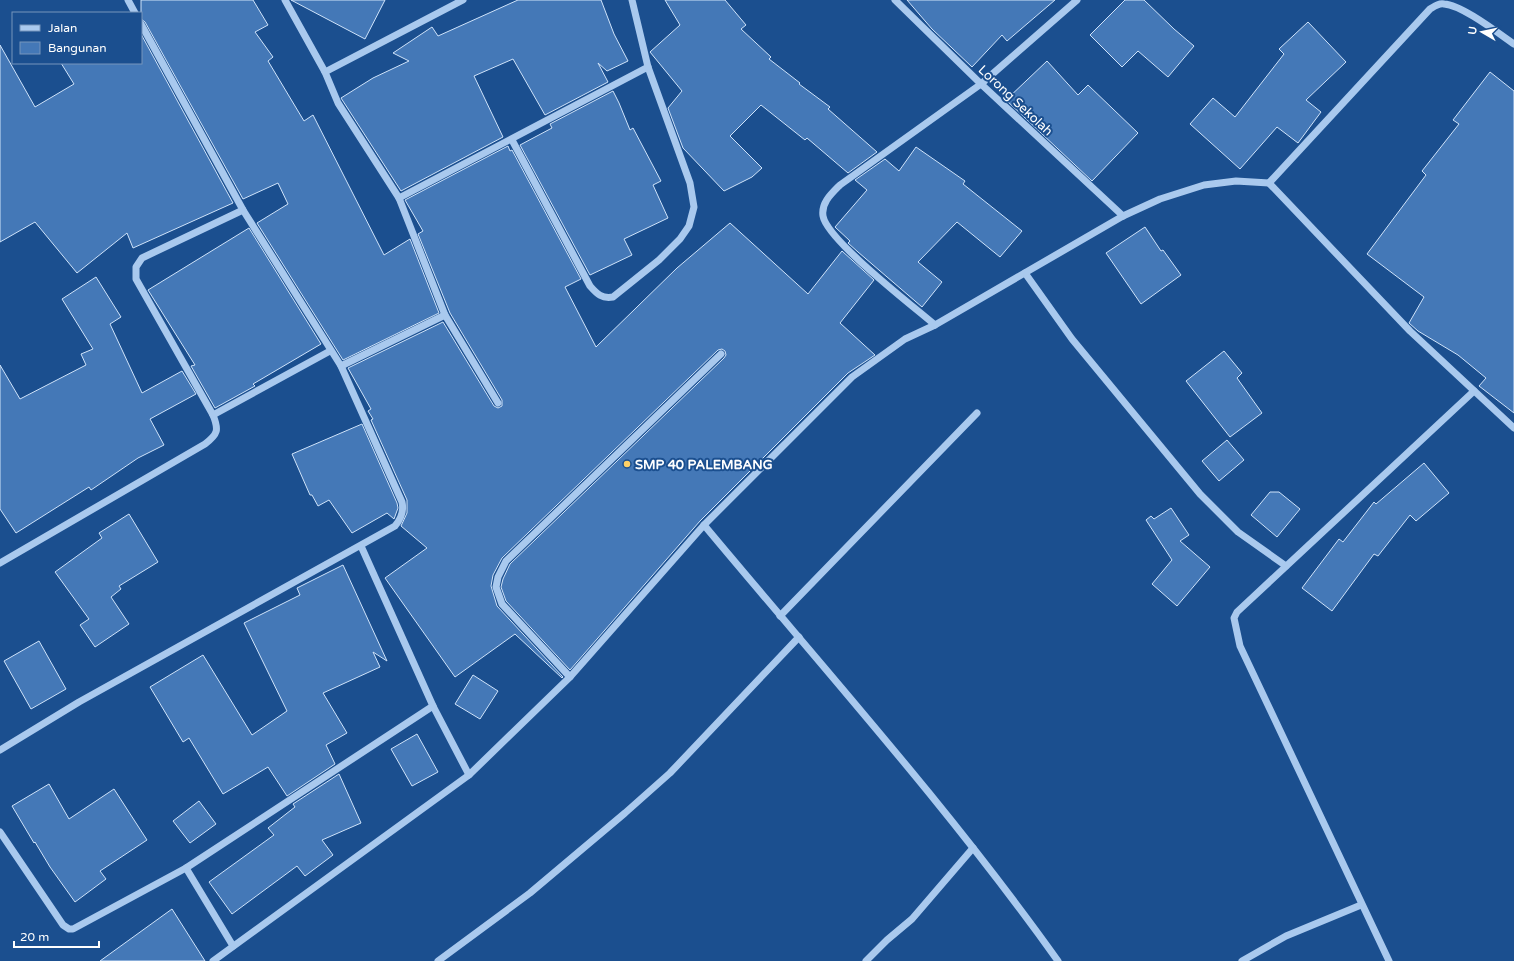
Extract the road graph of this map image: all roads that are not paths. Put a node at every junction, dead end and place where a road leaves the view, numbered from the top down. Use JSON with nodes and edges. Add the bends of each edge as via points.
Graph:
{"nodes":[{"id":1,"x":128,"y":0,"type":"edge"},
{"id":2,"x":285,"y":0,"type":"edge"},
{"id":3,"x":464,"y":0,"type":"edge"},
{"id":4,"x":632,"y":0,"type":"edge"},
{"id":5,"x":895,"y":0,"type":"edge"},
{"id":6,"x":1077,"y":0,"type":"edge"},
{"id":7,"x":134,"y":12,"type":"edge"},
{"id":8,"x":142,"y":26,"type":"edge"},
{"id":9,"x":1514,"y":44,"type":"edge"},
{"id":10,"x":648,"y":67,"type":"junction"},
{"id":11,"x":325,"y":72,"type":"junction"},
{"id":12,"x":981,"y":84,"type":"junction"},
{"id":13,"x":512,"y":140,"type":"junction"},
{"id":14,"x":1269,"y":183,"type":"junction"},
{"id":15,"x":399,"y":198,"type":"junction"},
{"id":16,"x":243,"y":210,"type":"junction"},
{"id":17,"x":1123,"y":216,"type":"junction"},
{"id":18,"x":1026,"y":272,"type":"junction"},
{"id":19,"x":445,"y":315,"type":"junction"},
{"id":20,"x":935,"y":325,"type":"junction"},
{"id":21,"x":330,"y":351,"type":"junction"},
{"id":22,"x":721,"y":354,"type":"dead end"},
{"id":23,"x":341,"y":366,"type":"junction"},
{"id":24,"x":1474,"y":391,"type":"junction"},
{"id":25,"x":498,"y":403,"type":"dead end"},
{"id":26,"x":977,"y":413,"type":"dead end"},
{"id":27,"x":213,"y":415,"type":"junction"},
{"id":28,"x":1514,"y":428,"type":"edge"},
{"id":29,"x":704,"y":525,"type":"junction"},
{"id":30,"x":361,"y":546,"type":"junction"},
{"id":31,"x":0,"y":563,"type":"edge"},
{"id":32,"x":1286,"y":566,"type":"junction"},
{"id":33,"x":780,"y":616,"type":"junction"},
{"id":34,"x":799,"y":637,"type":"junction"},
{"id":35,"x":570,"y":677,"type":"junction"},
{"id":36,"x":433,"y":706,"type":"junction"},
{"id":37,"x":0,"y":750,"type":"edge"},
{"id":38,"x":469,"y":775,"type":"junction"},
{"id":39,"x":0,"y":832,"type":"edge"},
{"id":40,"x":974,"y":848,"type":"junction"},
{"id":41,"x":186,"y":868,"type":"junction"},
{"id":42,"x":1362,"y":905,"type":"junction"},
{"id":43,"x":233,"y":946,"type":"junction"},
{"id":44,"x":213,"y":961,"type":"edge"},
{"id":45,"x":438,"y":961,"type":"edge"},
{"id":46,"x":866,"y":961,"type":"edge"},
{"id":47,"x":1058,"y":961,"type":"edge"},
{"id":48,"x":1242,"y":961,"type":"edge"},
{"id":49,"x":1389,"y":961,"type":"edge"}],
"edges":[{"from":1,"to":7,"type":"street"},
{"from":2,"to":11,"type":"street"},
{"from":3,"to":11,"type":"street"},
{"from":4,"to":10,"type":"street"},
{"from":5,"to":12,"type":"street","name":"Lorong Sekolah"},
{"from":6,"to":12,"type":"street"},
{"from":8,"to":16,"type":"street"},
{"from":9,"to":14,"type":"street","via":[[1464,11],[1444,4],[1437,5],[1430,9]]},
{"from":10,"to":13,"type":"street"},
{"from":10,"to":13,"type":"street","via":[[690,183],[694,207],[689,226],[680,239],[659,260],[613,297],[603,297],[590,286]]},
{"from":11,"to":15,"type":"street","via":[[338,103]]},
{"from":12,"to":17,"type":"street","name":"Lorong Sekolah"},
{"from":12,"to":20,"type":"street","via":[[840,185],[824,206],[823,215],[830,232],[864,266]]},
{"from":13,"to":15,"type":"street"},
{"from":14,"to":17,"type":"street","via":[[1236,181],[1204,185],[1160,199]]},
{"from":14,"to":24,"type":"street","via":[[1410,332]]},
{"from":15,"to":19,"type":"street"},
{"from":16,"to":21,"type":"street"},
{"from":16,"to":27,"type":"street","via":[[142,258],[136,267],[136,279]]},
{"from":17,"to":18,"type":"street"},
{"from":18,"to":20,"type":"street"},
{"from":18,"to":32,"type":"street","via":[[1072,339],[1200,494],[1238,532]]},
{"from":19,"to":23,"type":"street"},
{"from":19,"to":25,"type":"street"},
{"from":20,"to":29,"type":"street","via":[[905,339],[852,377]]},
{"from":21,"to":23,"type":"street"},
{"from":21,"to":27,"type":"street"},
{"from":22,"to":35,"type":"street","via":[[501,568],[496,587],[502,604]]},
{"from":23,"to":30,"type":"street","via":[[403,508],[395,526]]},
{"from":24,"to":28,"type":"street"},
{"from":24,"to":32,"type":"street"},
{"from":26,"to":33,"type":"street"},
{"from":27,"to":31,"type":"street","via":[[216,432],[205,444]]},
{"from":29,"to":33,"type":"street"},
{"from":29,"to":35,"type":"street"},
{"from":30,"to":36,"type":"street"},
{"from":30,"to":37,"type":"street","via":[[79,702]]},
{"from":32,"to":42,"type":"street","via":[[1237,612],[1235,624],[1240,646]]},
{"from":33,"to":34,"type":"street"},
{"from":34,"to":40,"type":"street"},
{"from":34,"to":45,"type":"street","via":[[670,772],[625,813],[530,893]]},
{"from":35,"to":38,"type":"street"},
{"from":36,"to":38,"type":"street"},
{"from":36,"to":41,"type":"street"},
{"from":38,"to":43,"type":"street"},
{"from":39,"to":41,"type":"street","via":[[63,925],[69,929],[76,928]]},
{"from":40,"to":46,"type":"street","via":[[912,919]]},
{"from":40,"to":47,"type":"street"},
{"from":41,"to":43,"type":"street"},
{"from":42,"to":48,"type":"street","via":[[1286,936]]},
{"from":42,"to":49,"type":"street"},
{"from":43,"to":44,"type":"street"}]}
